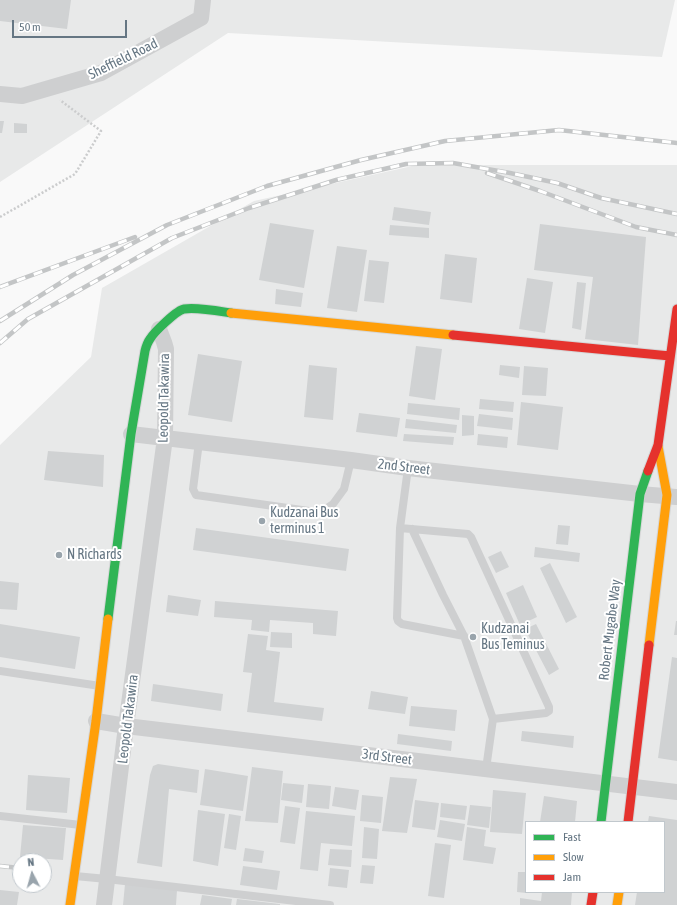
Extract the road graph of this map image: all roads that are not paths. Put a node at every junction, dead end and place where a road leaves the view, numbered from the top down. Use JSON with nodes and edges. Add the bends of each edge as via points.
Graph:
{"nodes":[{"id":1,"x":203,"y":0,"type":"edge"},
{"id":2,"x":0,"y":94,"type":"edge"},
{"id":3,"x":677,"y":309,"type":"edge"},
{"id":4,"x":159,"y":329,"type":"junction"},
{"id":5,"x":670,"y":356,"type":"junction"},
{"id":6,"x":131,"y":434,"type":"junction"},
{"id":7,"x":165,"y":438,"type":"junction"},
{"id":8,"x":199,"y":442,"type":"junction"},
{"id":9,"x":658,"y":445,"type":"junction"},
{"id":10,"x":351,"y":460,"type":"junction"},
{"id":11,"x":408,"y":468,"type":"junction"},
{"id":12,"x":640,"y":494,"type":"junction"},
{"id":13,"x":672,"y":496,"type":"edge"},
{"id":14,"x":400,"y":528,"type":"junction"},
{"id":15,"x":412,"y":529,"type":"junction"},
{"id":16,"x":464,"y":636,"type":"junction"},
{"id":17,"x":0,"y":671,"type":"edge"},
{"id":18,"x":100,"y":686,"type":"junction"},
{"id":19,"x":493,"y":719,"type":"junction"},
{"id":20,"x":96,"y":721,"type":"junction"},
{"id":21,"x":126,"y":726,"type":"junction"},
{"id":22,"x":486,"y":769,"type":"junction"},
{"id":23,"x":606,"y":784,"type":"junction"},
{"id":24,"x":632,"y":788,"type":"junction"},
{"id":25,"x":677,"y":792,"type":"edge"},
{"id":26,"x":0,"y":816,"type":"edge"},
{"id":27,"x":601,"y":821,"type":"edge"},
{"id":28,"x":628,"y":821,"type":"edge"},
{"id":29,"x":81,"y":825,"type":"junction"},
{"id":30,"x":74,"y":876,"type":"junction"},
{"id":31,"x":108,"y":879,"type":"junction"},
{"id":32,"x":593,"y":893,"type":"edge"},
{"id":33,"x":619,"y":893,"type":"edge"},
{"id":34,"x":70,"y":905,"type":"edge"},
{"id":35,"x":104,"y":905,"type":"edge"},
{"id":36,"x":330,"y":905,"type":"edge"},
{"id":37,"x":591,"y":905,"type":"edge"},
{"id":38,"x":617,"y":905,"type":"edge"}],
"edges":[{"from":1,"to":2,"type":"street","name":"Sheffield Road","via":[[201,18],[101,73],[22,96]]},
{"from":3,"to":5,"type":"street","name":"Robert Mugabe Way"},
{"from":4,"to":5,"type":"street","via":[[176,312],[195,309]]},
{"from":4,"to":6,"type":"street","name":"Leopold Takawira","via":[[149,340],[145,351]]},
{"from":4,"to":7,"type":"street","name":"Leopold Takawira","via":[[166,348]]},
{"from":5,"to":9,"type":"street","name":"Robert Mugabe Way"},
{"from":6,"to":7,"type":"street","name":"2nd Street"},
{"from":6,"to":18,"type":"street","name":"Leopold Takawira"},
{"from":7,"to":8,"type":"street","name":"2nd Street"},
{"from":7,"to":21,"type":"street","name":"Leopold Takawira"},
{"from":8,"to":10,"type":"street","name":"2nd Street"},
{"from":8,"to":10,"type":"lane","via":[[193,489],[196,494],[316,512],[332,504],[344,489]]},
{"from":9,"to":12,"type":"street","name":"Robert Mugabe Way"},
{"from":9,"to":13,"type":"street","name":"Robert Mugabe Way"},
{"from":10,"to":11,"type":"street","name":"2nd Street"},
{"from":11,"to":12,"type":"street","name":"2nd Street"},
{"from":11,"to":14,"type":"lane"},
{"from":12,"to":13,"type":"street","name":"2nd Street"},
{"from":12,"to":23,"type":"street","name":"Robert Mugabe Way"},
{"from":13,"to":24,"type":"street","name":"Robert Mugabe Way"},
{"from":14,"to":15,"type":"lane"},
{"from":14,"to":16,"type":"lane","via":[[398,621],[402,624]]},
{"from":15,"to":16,"type":"lane"},
{"from":15,"to":19,"type":"lane","via":[[468,534],[471,537],[549,705],[549,711],[546,713]]},
{"from":16,"to":19,"type":"lane"},
{"from":17,"to":18,"type":"lane"},
{"from":18,"to":20,"type":"street","name":"Leopold Takawira"},
{"from":19,"to":22,"type":"lane"},
{"from":20,"to":21,"type":"street","name":"3rd Street"},
{"from":20,"to":29,"type":"street","name":"Leopold Takawira"},
{"from":21,"to":22,"type":"street","name":"3rd Street"},
{"from":21,"to":31,"type":"street","name":"Leopold Takawira"},
{"from":22,"to":23,"type":"street","name":"3rd Street"},
{"from":23,"to":24,"type":"street","name":"3rd Street"},
{"from":23,"to":27,"type":"street","name":"Robert Mugabe Way"},
{"from":24,"to":25,"type":"street","name":"3rd Street"},
{"from":24,"to":28,"type":"street","name":"Robert Mugabe Way"},
{"from":26,"to":29,"type":"lane"},
{"from":29,"to":30,"type":"street","name":"Leopold Takawira"},
{"from":30,"to":31,"type":"lane"},
{"from":30,"to":34,"type":"street","name":"Leopold Takawira"},
{"from":31,"to":35,"type":"street","name":"Leopold Takawira"},
{"from":31,"to":36,"type":"lane"},
{"from":32,"to":37,"type":"street"},
{"from":33,"to":38,"type":"street"}]}
